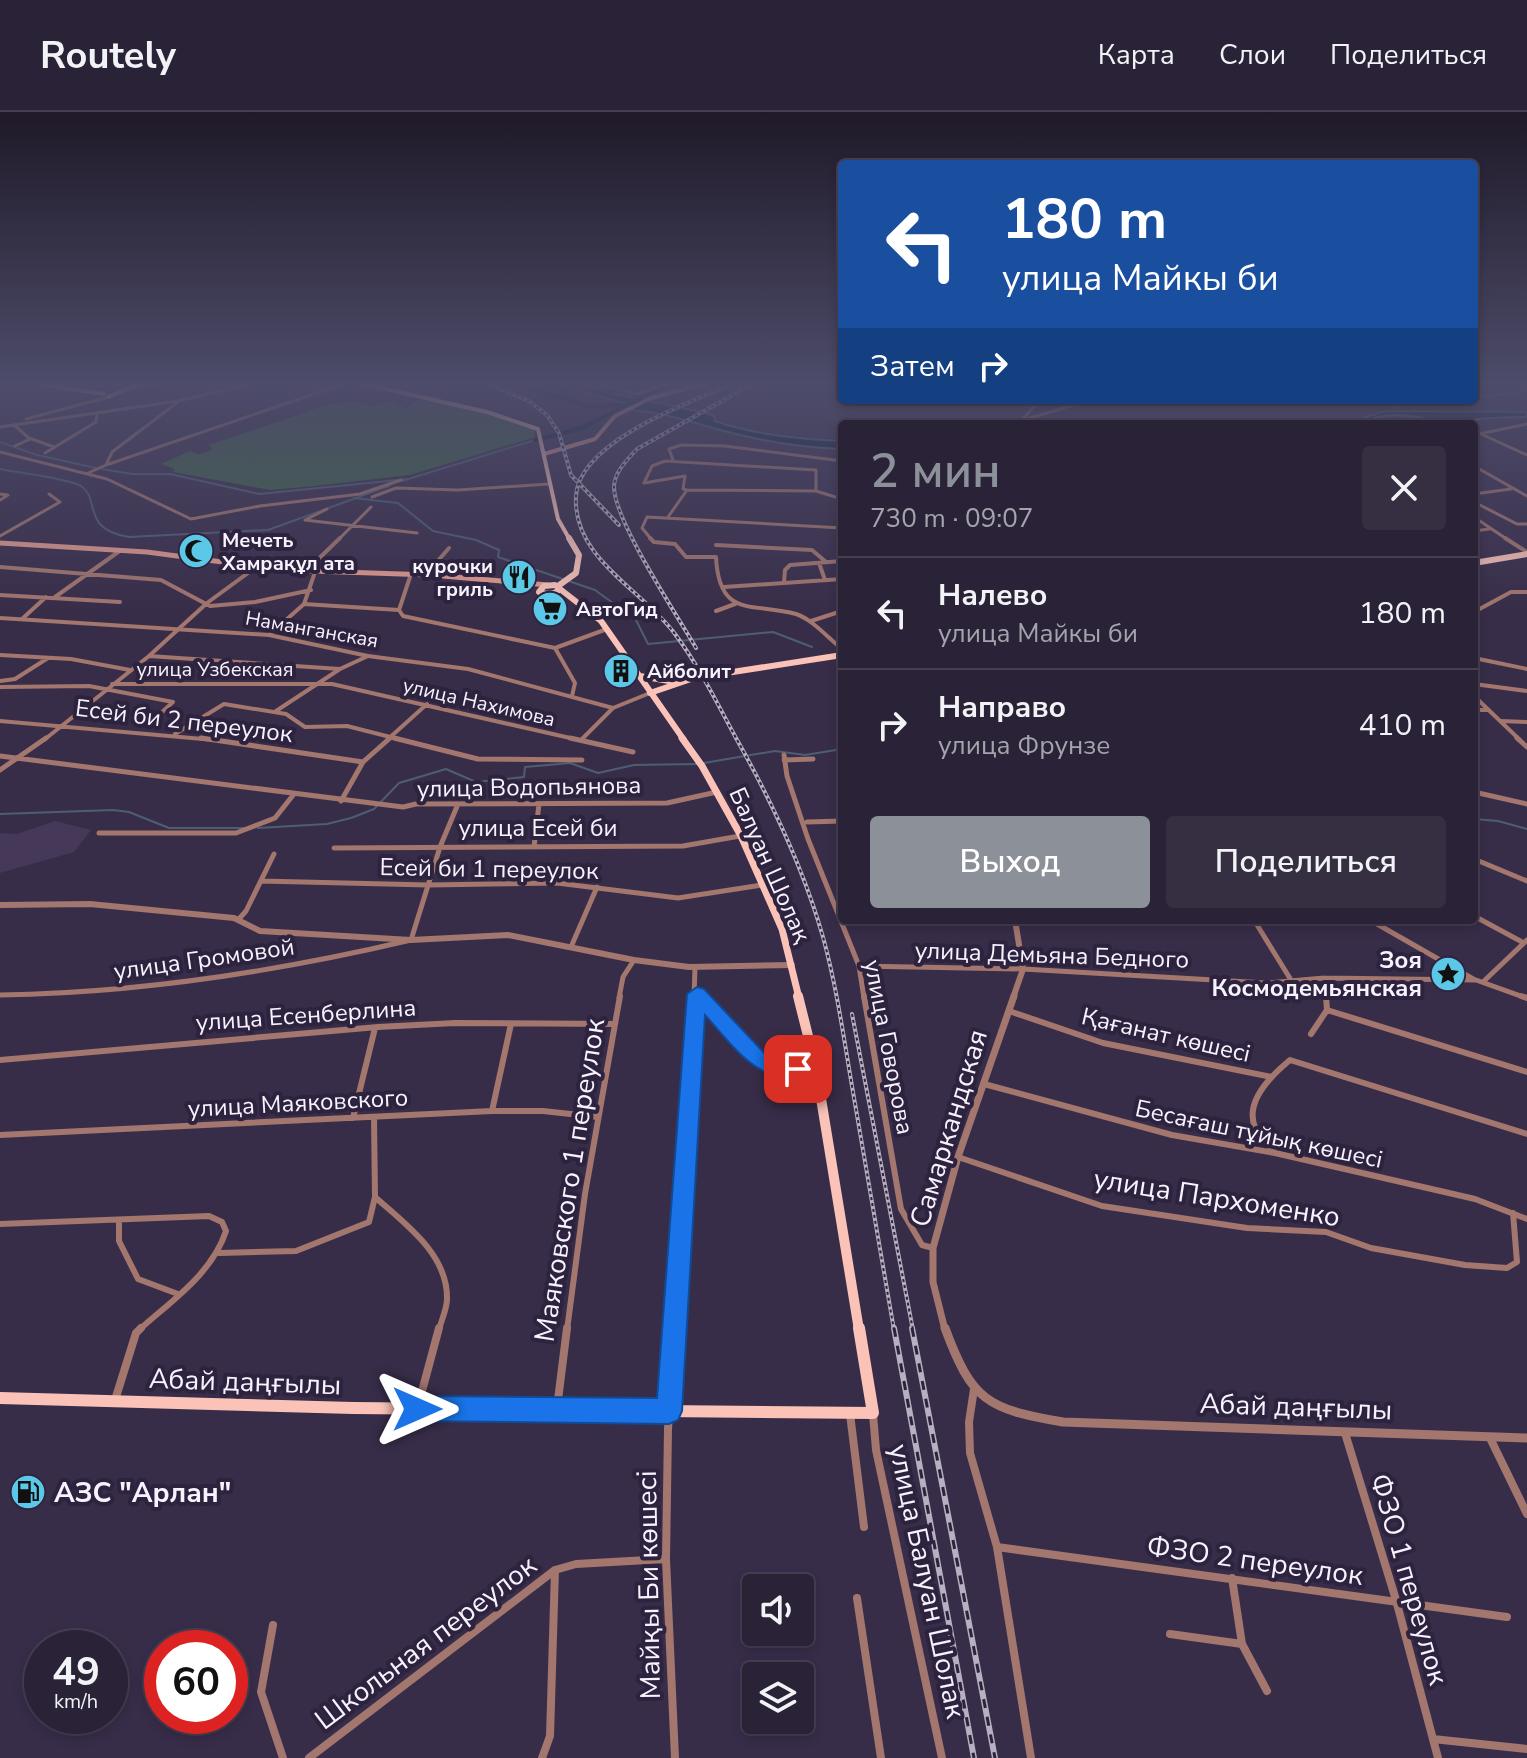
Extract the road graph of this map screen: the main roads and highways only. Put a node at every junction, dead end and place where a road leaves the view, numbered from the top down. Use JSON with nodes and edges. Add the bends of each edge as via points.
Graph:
{"nodes":[{"id":1,"x":545,"y":461,"type":"edge"},
{"id":2,"x":0,"y":543,"type":"edge"},
{"id":3,"x":1527,"y":553,"type":"edge"},
{"id":4,"x":1478,"y":562,"type":"edge"},
{"id":5,"x":511,"y":583,"type":"junction"},
{"id":6,"x":549,"y":585,"type":"junction"},
{"id":7,"x":559,"y":587,"type":"junction"},
{"id":8,"x":543,"y":594,"type":"junction"},
{"id":9,"x":584,"y":608,"type":"junction"},
{"id":10,"x":838,"y":658,"type":"edge"},
{"id":11,"x":777,"y":666,"type":"junction"},
{"id":12,"x":638,"y":675,"type":"junction"},
{"id":13,"x":694,"y":678,"type":"junction"},
{"id":14,"x":650,"y":693,"type":"junction"},
{"id":15,"x":0,"y":1398,"type":"edge"},
{"id":16,"x":873,"y":1413,"type":"joint"}],
"edges":[{"from":1,"to":7,"type":"main road","via":[[558,519],[580,563]]},
{"from":2,"to":5,"type":"main road","via":[[121,550],[306,572]]},
{"from":3,"to":4,"type":"main road"},
{"from":5,"to":6,"type":"main road"},
{"from":5,"to":8,"type":"main road"},
{"from":6,"to":7,"type":"main road"},
{"from":6,"to":8,"type":"main road","via":[[540,588]]},
{"from":7,"to":8,"type":"main road","via":[[556,593]]},
{"from":7,"to":9,"type":"main road","name":"Балуан Шолақ"},
{"from":8,"to":9,"type":"main road","name":"Балуан Шолақ"},
{"from":9,"to":12,"type":"main road","name":"Балуан Шолақ","via":[[607,629]]},
{"from":10,"to":11,"type":"main road"},
{"from":11,"to":13,"type":"main road"},
{"from":11,"to":14,"type":"main road"},
{"from":12,"to":13,"type":"main road","via":[[658,681]]},
{"from":12,"to":14,"type":"main road","name":"Балуан Шолақ"},
{"from":13,"to":14,"type":"main road"},
{"from":14,"to":16,"type":"main road","name":"Балуан Шолақ","via":[[717,792],[782,929],[816,1068]]},
{"from":15,"to":16,"type":"main road","name":"Абай даңғылы"}]}
